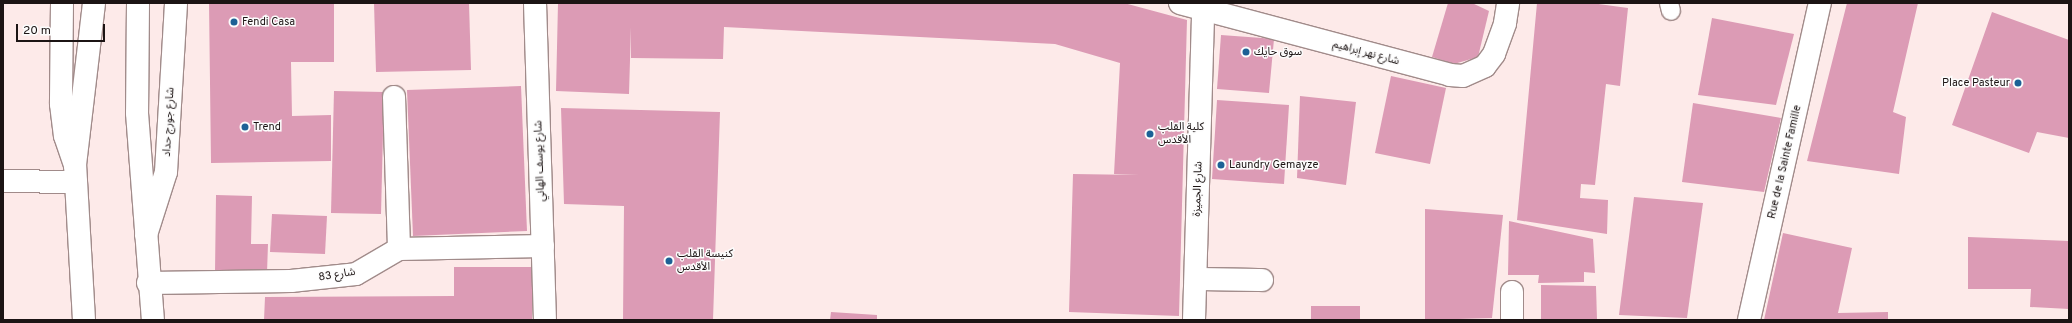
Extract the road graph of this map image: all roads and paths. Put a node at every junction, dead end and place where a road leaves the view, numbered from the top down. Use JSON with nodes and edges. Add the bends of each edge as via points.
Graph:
{"nodes":[{"id":1,"x":62,"y":3,"type":"edge"},
{"id":2,"x":94,"y":3,"type":"edge"},
{"id":3,"x":138,"y":3,"type":"edge"},
{"id":4,"x":176,"y":3,"type":"edge"},
{"id":5,"x":535,"y":3,"type":"edge"},
{"id":6,"x":1180,"y":3,"type":"edge"},
{"id":7,"x":1508,"y":3,"type":"edge"},
{"id":8,"x":1820,"y":3,"type":"edge"},
{"id":9,"x":1203,"y":6,"type":"edge"},
{"id":10,"x":394,"y":97,"type":"dead end"},
{"id":11,"x":76,"y":173,"type":"junction"},
{"id":12,"x":3,"y":180,"type":"edge"},
{"id":13,"x":146,"y":238,"type":"junction"},
{"id":14,"x":543,"y":246,"type":"junction"},
{"id":15,"x":399,"y":249,"type":"junction"},
{"id":16,"x":1196,"y":279,"type":"junction"},
{"id":17,"x":1262,"y":280,"type":"dead end"},
{"id":18,"x":148,"y":283,"type":"junction"},
{"id":19,"x":1512,"y":292,"type":"dead end"},
{"id":20,"x":84,"y":320,"type":"edge"},
{"id":21,"x":153,"y":320,"type":"edge"},
{"id":22,"x":545,"y":320,"type":"edge"},
{"id":23,"x":1194,"y":320,"type":"edge"},
{"id":24,"x":1512,"y":320,"type":"edge"},
{"id":25,"x":1749,"y":320,"type":"edge"}],
"edges":[{"from":1,"to":11,"type":"street","via":[[62,104],[65,136]]},
{"from":2,"to":11,"type":"street"},
{"from":3,"to":13,"type":"street","name":"شارع جورج حداد","via":[[137,113]]},
{"from":4,"to":13,"type":"street","name":"شارع جورج حداد","via":[[166,172]]},
{"from":5,"to":14,"type":"street","name":"شارع يوسف الهاني"},
{"from":6,"to":9,"type":"street","name":"شارع نهر إبراهيم"},
{"from":7,"to":9,"type":"street","name":"شارع نهر إبراهيم","via":[[1505,23],[1494,54],[1485,66],[1464,76],[1450,75]]},
{"from":8,"to":25,"type":"street","name":"Rue de la Sainte Famille"},
{"from":9,"to":16,"type":"street","name":"شارع الجميزة"},
{"from":10,"to":15,"type":"street"},
{"from":11,"to":12,"type":"street"},
{"from":11,"to":20,"type":"street"},
{"from":13,"to":18,"type":"street","name":"شارع جورج حداد"},
{"from":14,"to":15,"type":"street","name":"شارع 83"},
{"from":14,"to":22,"type":"street","name":"شارع يوسف الهاني"},
{"from":15,"to":18,"type":"street","name":"شارع 83","via":[[356,274],[291,281]]},
{"from":16,"to":17,"type":"street"},
{"from":16,"to":23,"type":"street","name":"شارع الجميزة"},
{"from":18,"to":21,"type":"street","name":"شارع جورج حداد"},
{"from":19,"to":24,"type":"street"}]}
